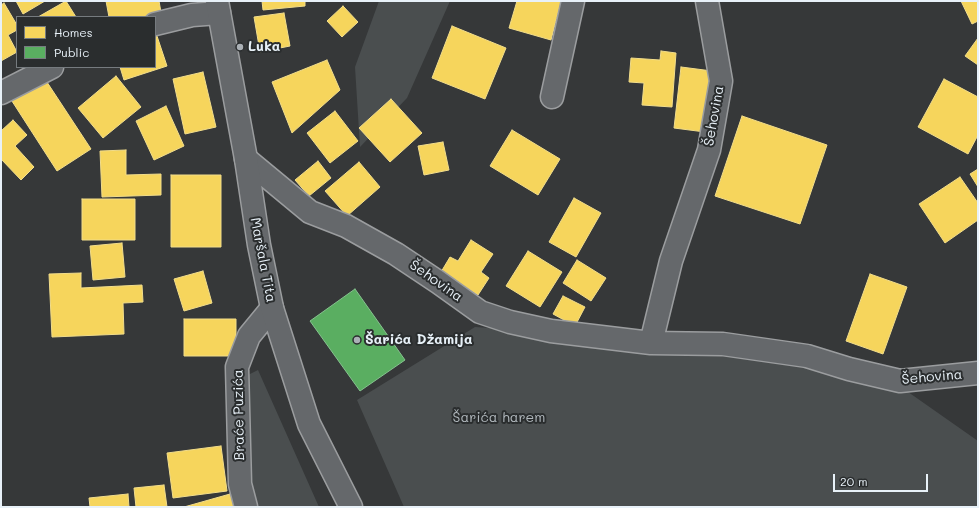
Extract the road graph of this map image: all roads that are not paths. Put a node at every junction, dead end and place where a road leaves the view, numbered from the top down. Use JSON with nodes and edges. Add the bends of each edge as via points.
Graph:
{"nodes":[{"id":1,"x":573,"y":1,"type":"edge"},
{"id":2,"x":707,"y":1,"type":"edge"},
{"id":3,"x":218,"y":7,"type":"edge"},
{"id":4,"x":156,"y":24,"type":"edge"},
{"id":5,"x":50,"y":68,"type":"edge"},
{"id":6,"x":1,"y":93,"type":"edge"},
{"id":7,"x":552,"y":97,"type":"dead end"},
{"id":8,"x":246,"y":159,"type":"junction"},
{"id":9,"x":272,"y":308,"type":"junction"},
{"id":10,"x":651,"y":343,"type":"junction"},
{"id":11,"x":978,"y":373,"type":"edge"},
{"id":12,"x":246,"y":507,"type":"edge"},
{"id":13,"x":351,"y":507,"type":"edge"}],
"edges":[{"from":1,"to":7,"type":"street"},
{"from":2,"to":10,"type":"street","name":"Šehovina","via":[[721,81],[709,150],[671,261]]},
{"from":3,"to":4,"type":"street"},
{"from":3,"to":8,"type":"street","name":"Maršala Tita"},
{"from":5,"to":6,"type":"street"},
{"from":8,"to":9,"type":"street","name":"Maršala Tita"},
{"from":8,"to":10,"type":"street","name":"Šehovina","via":[[310,212],[346,226],[396,254],[480,312],[551,331]]},
{"from":9,"to":12,"type":"street","name":"Braće Puzića","via":[[249,336],[236,367],[240,484]]},
{"from":9,"to":13,"type":"street","name":"Maršala Tita","via":[[309,424]]},
{"from":10,"to":11,"type":"street","name":"Šehovina","via":[[723,344],[807,356],[900,381]]}]}
